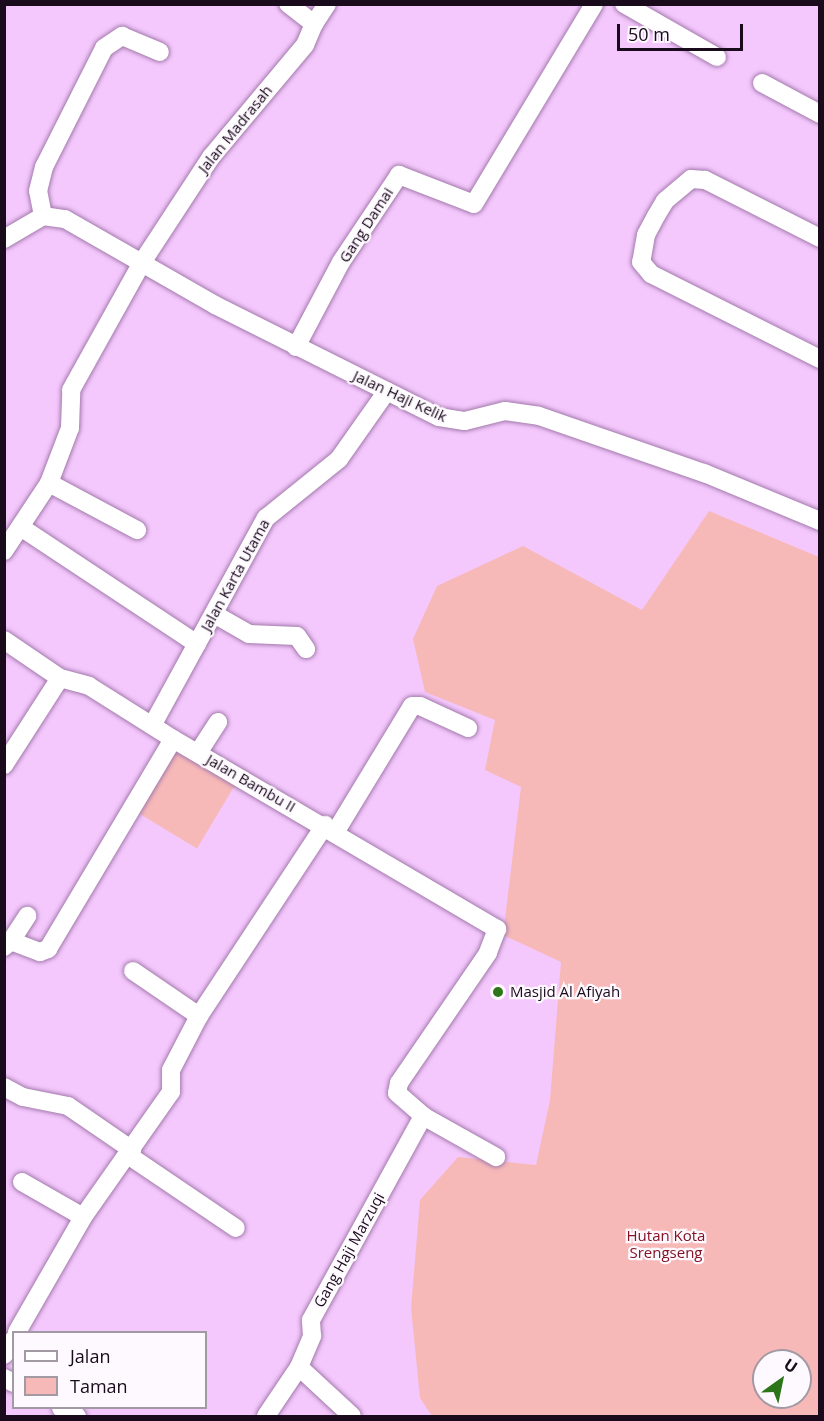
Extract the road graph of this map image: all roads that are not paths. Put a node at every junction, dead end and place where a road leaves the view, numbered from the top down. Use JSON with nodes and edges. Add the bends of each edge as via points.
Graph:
{"nodes":[{"id":1,"x":288,"y":4,"type":"edge"},
{"id":2,"x":327,"y":4,"type":"edge"},
{"id":3,"x":594,"y":4,"type":"edge"},
{"id":4,"x":624,"y":4,"type":"edge"},
{"id":5,"x":314,"y":24,"type":"junction"},
{"id":6,"x":160,"y":52,"type":"dead end"},
{"id":7,"x":717,"y":57,"type":"dead end"},
{"id":8,"x":762,"y":83,"type":"dead end"},
{"id":9,"x":819,"y":114,"type":"edge"},
{"id":10,"x":43,"y":216,"type":"junction"},
{"id":11,"x":819,"y":238,"type":"edge"},
{"id":12,"x":4,"y":239,"type":"edge"},
{"id":13,"x":141,"y":264,"type":"junction"},
{"id":14,"x":296,"y":346,"type":"junction"},
{"id":15,"x":819,"y":359,"type":"edge"},
{"id":16,"x":387,"y":392,"type":"junction"},
{"id":17,"x":49,"y":483,"type":"junction"},
{"id":18,"x":819,"y":521,"type":"edge"},
{"id":19,"x":22,"y":528,"type":"junction"},
{"id":20,"x":136,"y":530,"type":"dead end"},
{"id":21,"x":4,"y":551,"type":"edge"},
{"id":22,"x":214,"y":614,"type":"junction"},
{"id":23,"x":4,"y":640,"type":"edge"},
{"id":24,"x":197,"y":644,"type":"junction"},
{"id":25,"x":306,"y":649,"type":"dead end"},
{"id":26,"x":60,"y":678,"type":"junction"},
{"id":27,"x":218,"y":722,"type":"dead end"},
{"id":28,"x":153,"y":724,"type":"junction"},
{"id":29,"x":468,"y":728,"type":"dead end"},
{"id":30,"x":173,"y":739,"type":"junction"},
{"id":31,"x":198,"y":753,"type":"junction"},
{"id":32,"x":4,"y":765,"type":"edge"},
{"id":33,"x":330,"y":828,"type":"junction"},
{"id":34,"x":27,"y":916,"type":"dead end"},
{"id":35,"x":8,"y":944,"type":"edge"},
{"id":36,"x":133,"y":971,"type":"dead end"},
{"id":37,"x":199,"y":1016,"type":"junction"},
{"id":38,"x":4,"y":1087,"type":"edge"},
{"id":39,"x":423,"y":1116,"type":"junction"},
{"id":40,"x":130,"y":1152,"type":"junction"},
{"id":41,"x":496,"y":1157,"type":"dead end"},
{"id":42,"x":22,"y":1182,"type":"dead end"},
{"id":43,"x":84,"y":1217,"type":"junction"},
{"id":44,"x":236,"y":1228,"type":"dead end"},
{"id":45,"x":18,"y":1331,"type":"edge"},
{"id":46,"x":12,"y":1342,"type":"edge"},
{"id":47,"x":4,"y":1355,"type":"edge"},
{"id":48,"x":299,"y":1367,"type":"junction"},
{"id":49,"x":266,"y":1416,"type":"edge"},
{"id":50,"x":352,"y":1416,"type":"edge"}],
"edges":[{"from":1,"to":5,"type":"street"},
{"from":2,"to":5,"type":"street","name":"Jalan Madrasah"},
{"from":3,"to":14,"type":"street","name":"Gang Damai","via":[[472,205],[399,174],[341,262]]},
{"from":4,"to":7,"type":"street"},
{"from":5,"to":13,"type":"street","name":"Jalan Madrasah","via":[[305,45],[194,180]]},
{"from":6,"to":10,"type":"street","via":[[122,36],[104,48],[44,167],[39,190]]},
{"from":8,"to":9,"type":"street"},
{"from":10,"to":12,"type":"street"},
{"from":10,"to":13,"type":"street","name":"Jalan Haji Kelik","via":[[64,219]]},
{"from":11,"to":15,"type":"street","via":[[705,180],[691,179],[661,208],[646,235],[641,262],[651,274]]},
{"from":13,"to":14,"type":"street","name":"Jalan Haji Kelik"},
{"from":13,"to":17,"type":"street","name":"Jalan Madrasah","via":[[71,390],[70,428]]},
{"from":14,"to":16,"type":"street","name":"Jalan Haji Kelik"},
{"from":16,"to":18,"type":"street","name":"Jalan Haji Kelik","via":[[452,420],[465,421],[505,411],[539,416],[704,473]]},
{"from":16,"to":22,"type":"street","name":"Jalan Karta Utama","via":[[339,459],[271,512]]},
{"from":17,"to":19,"type":"street","name":"Jalan Madrasah"},
{"from":17,"to":20,"type":"street"},
{"from":19,"to":21,"type":"street","name":"Jalan Madrasah"},
{"from":19,"to":24,"type":"street"},
{"from":22,"to":24,"type":"street","name":"Jalan Karta Utama"},
{"from":22,"to":25,"type":"street","via":[[249,634],[297,636]]},
{"from":23,"to":26,"type":"street","name":"Jalan Bambu II"},
{"from":24,"to":28,"type":"street","name":"Jalan Karta Utama"},
{"from":26,"to":28,"type":"street","name":"Jalan Bambu II","via":[[89,686]]},
{"from":26,"to":32,"type":"street"},
{"from":27,"to":31,"type":"street"},
{"from":28,"to":30,"type":"street","name":"Jalan Bambu II"},
{"from":29,"to":33,"type":"street","via":[[420,706],[411,706]]},
{"from":30,"to":31,"type":"street","name":"Jalan Bambu II"},
{"from":30,"to":35,"type":"street","via":[[48,950],[40,952]]},
{"from":31,"to":33,"type":"street","name":"Jalan Bambu II"},
{"from":33,"to":37,"type":"street"},
{"from":33,"to":39,"type":"street","name":"Jalan Bambu II","via":[[497,929],[493,946],[477,972],[397,1088],[399,1097]]},
{"from":34,"to":35,"type":"street"},
{"from":36,"to":37,"type":"street"},
{"from":37,"to":40,"type":"street","via":[[171,1070],[171,1092]]},
{"from":38,"to":40,"type":"street","via":[[23,1097],[68,1106]]},
{"from":39,"to":41,"type":"street"},
{"from":39,"to":48,"type":"street","name":"Gang Haji Marzuqi","via":[[311,1320],[312,1336]]},
{"from":40,"to":43,"type":"street"},
{"from":40,"to":44,"type":"street"},
{"from":42,"to":43,"type":"street"},
{"from":43,"to":45,"type":"street"},
{"from":46,"to":47,"type":"street"},
{"from":48,"to":49,"type":"street","name":"Gang Haji Marzuqi"},
{"from":48,"to":50,"type":"street"}]}
